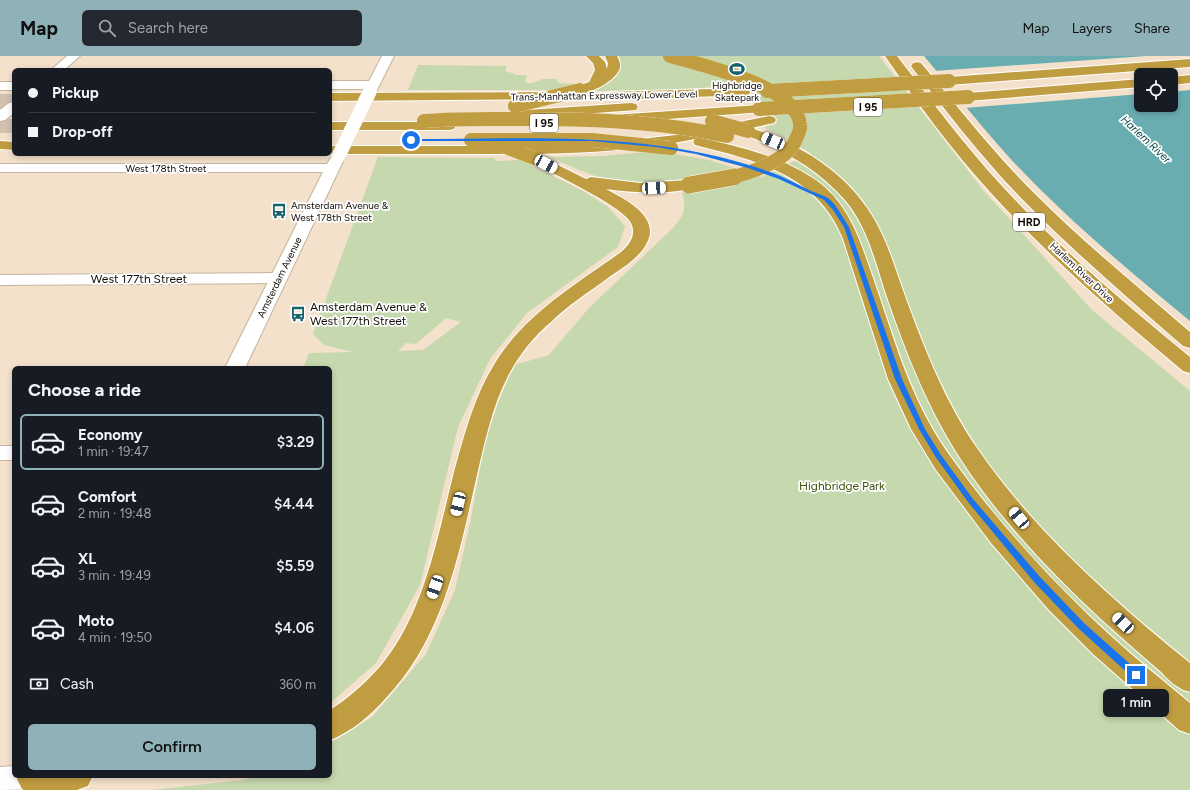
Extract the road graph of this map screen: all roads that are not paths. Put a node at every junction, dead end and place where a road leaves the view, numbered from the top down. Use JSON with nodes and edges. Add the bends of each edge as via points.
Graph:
{"nodes":[{"id":1,"x":74,"y":56,"type":"edge"},
{"id":2,"x":388,"y":56,"type":"edge"},
{"id":3,"x":592,"y":56,"type":"edge"},
{"id":4,"x":611,"y":56,"type":"edge"},
{"id":5,"x":670,"y":56,"type":"edge"},
{"id":6,"x":891,"y":56,"type":"edge"},
{"id":7,"x":910,"y":56,"type":"edge"},
{"id":8,"x":1190,"y":63,"type":"edge"},
{"id":9,"x":59,"y":68,"type":"edge"},
{"id":10,"x":1190,"y":79,"type":"edge"},
{"id":11,"x":1178,"y":80,"type":"edge"},
{"id":12,"x":594,"y":84,"type":"junction"},
{"id":13,"x":1134,"y":84,"type":"edge"},
{"id":14,"x":332,"y":85,"type":"edge"},
{"id":15,"x":0,"y":86,"type":"edge"},
{"id":16,"x":12,"y":86,"type":"edge"},
{"id":17,"x":372,"y":88,"type":"junction"},
{"id":18,"x":746,"y":95,"type":"junction"},
{"id":19,"x":332,"y":96,"type":"edge"},
{"id":20,"x":968,"y":97,"type":"junction"},
{"id":21,"x":332,"y":106,"type":"edge"},
{"id":22,"x":515,"y":106,"type":"junction"},
{"id":23,"x":12,"y":108,"type":"edge"},
{"id":24,"x":332,"y":115,"type":"edge"},
{"id":25,"x":0,"y":117,"type":"edge"},
{"id":26,"x":356,"y":120,"type":"junction"},
{"id":27,"x":424,"y":121,"type":"junction"},
{"id":28,"x":332,"y":126,"type":"edge"},
{"id":29,"x":332,"y":140,"type":"edge"},
{"id":30,"x":471,"y":140,"type":"junction"},
{"id":31,"x":334,"y":158,"type":"edge"},
{"id":32,"x":805,"y":160,"type":"junction"},
{"id":33,"x":0,"y":168,"type":"edge"},
{"id":34,"x":775,"y":171,"type":"junction"},
{"id":35,"x":571,"y":177,"type":"junction"},
{"id":36,"x":278,"y":278,"type":"junction"},
{"id":37,"x":0,"y":280,"type":"edge"},
{"id":38,"x":1190,"y":342,"type":"edge"},
{"id":39,"x":236,"y":366,"type":"edge"},
{"id":40,"x":1190,"y":367,"type":"edge"},
{"id":41,"x":0,"y":453,"type":"edge"},
{"id":42,"x":12,"y":453,"type":"edge"},
{"id":43,"x":1190,"y":680,"type":"edge"},
{"id":44,"x":1190,"y":721,"type":"edge"},
{"id":45,"x":332,"y":726,"type":"edge"},
{"id":46,"x":62,"y":778,"type":"edge"},
{"id":47,"x":0,"y":781,"type":"edge"},
{"id":48,"x":32,"y":782,"type":"edge"}],
"edges":[{"from":1,"to":9,"type":"main road"},
{"from":2,"to":17,"type":"main road","name":"Amsterdam Avenue"},
{"from":3,"to":12,"type":"highway","via":[[601,70]]},
{"from":4,"to":12,"type":"highway","via":[[615,64],[612,73]]},
{"from":5,"to":35,"type":"highway","bridge":true,"via":[[735,76],[788,102],[800,120],[795,142],[788,151],[774,160],[745,174],[722,180],[654,188],[608,185]]},
{"from":6,"to":40,"type":"highway","name":"Harlem River Drive","number":"HRD","via":[[996,189],[1092,282]]},
{"from":7,"to":38,"type":"highway","name":"Harlem River Drive","number":"HRD","via":[[983,147],[1027,195],[1100,264]]},
{"from":8,"to":18,"type":"highway","number":"I 95","bridge":true},
{"from":10,"to":11,"type":"highway"},
{"from":12,"to":22,"type":"highway","bridge":true,"via":[[580,90]]},
{"from":13,"to":20,"type":"highway","number":"I 95"},
{"from":14,"to":17,"type":"main road"},
{"from":15,"to":16,"type":"main road"},
{"from":17,"to":26,"type":"main road","name":"Amsterdam Avenue","bridge":true},
{"from":18,"to":19,"type":"highway","name":"Trans-Manhattan Expressway Lower Level","number":"I 95"},
{"from":18,"to":24,"type":"highway","number":"I 95","via":[[524,114]]},
{"from":20,"to":28,"type":"highway","number":"I 95","bridge":true,"via":[[539,124]]},
{"from":20,"to":31,"type":"highway","number":"I 95","bridge":true,"via":[[803,115],[690,137],[613,147]]},
{"from":21,"to":22,"type":"highway"},
{"from":22,"to":32,"type":"highway","bridge":true,"via":[[639,109],[704,119],[748,131],[785,147]]},
{"from":23,"to":25,"type":"main road"},
{"from":26,"to":27,"type":"highway"},
{"from":26,"to":31,"type":"main road","name":"Amsterdam Avenue","bridge":true},
{"from":27,"to":32,"type":"highway","bridge":true,"via":[[455,118],[622,120],[671,125],[727,136]]},
{"from":27,"to":34,"type":"highway","bridge":true,"via":[[645,133],[700,142],[745,154]]},
{"from":29,"to":30,"type":"highway"},
{"from":30,"to":34,"type":"highway","bridge":true,"via":[[592,140],[671,148]]},
{"from":30,"to":35,"type":"highway","bridge":true,"via":[[510,148]]},
{"from":31,"to":33,"type":"main road","name":"West 178th Street"},
{"from":31,"to":36,"type":"main road","name":"Amsterdam Avenue"},
{"from":32,"to":43,"type":"highway","via":[[841,187],[864,216],[877,243],[933,393],[952,428],[985,476],[1019,518],[1075,578]]},
{"from":34,"to":44,"type":"highway","via":[[826,199],[847,227],[898,379],[922,429],[944,465],[1000,537],[1058,602],[1103,646]]},
{"from":35,"to":45,"type":"highway","via":[[634,214],[641,228],[640,241],[634,251],[527,333],[512,352],[481,414],[445,560],[416,636],[409,650],[387,678],[359,706]]},
{"from":36,"to":37,"type":"main road","name":"West 177th Street"},
{"from":36,"to":39,"type":"main road","name":"Amsterdam Avenue"},
{"from":41,"to":42,"type":"main road"},
{"from":46,"to":48,"type":"highway"},
{"from":47,"to":48,"type":"main road"}]}
